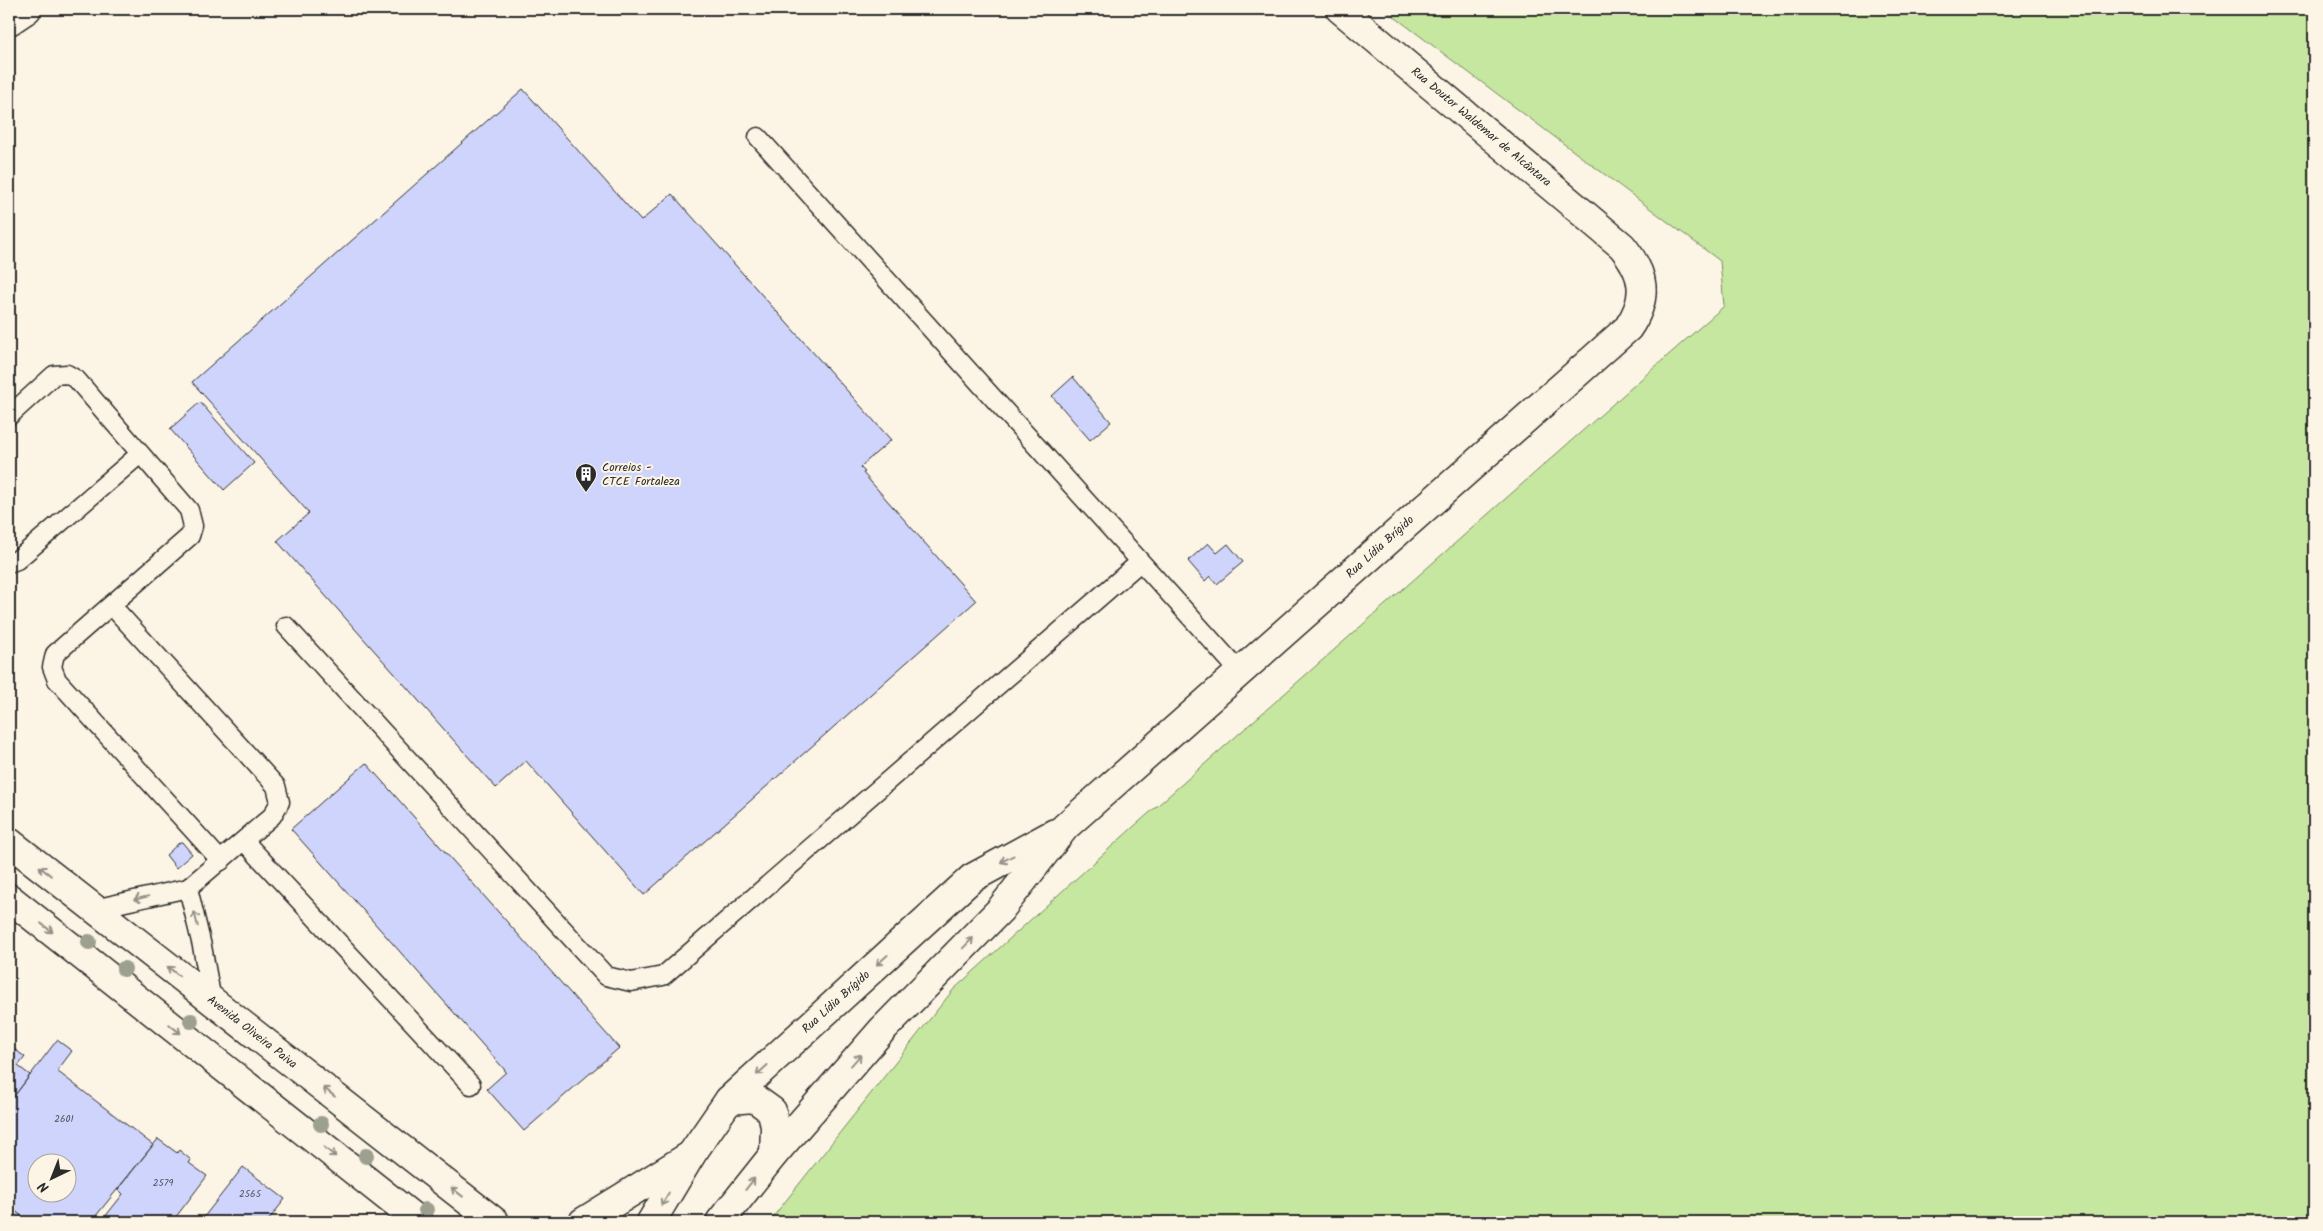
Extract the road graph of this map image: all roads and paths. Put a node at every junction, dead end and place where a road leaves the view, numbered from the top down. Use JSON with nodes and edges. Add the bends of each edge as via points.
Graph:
{"nodes":[{"id":1,"x":27,"y":9,"type":"edge"},
{"id":2,"x":1340,"y":9,"type":"edge"},
{"id":3,"x":9,"y":21,"type":"edge"},
{"id":4,"x":758,"y":137,"type":"dead end"},
{"id":5,"x":1622,"y":246,"type":"joint"},
{"id":6,"x":9,"y":416,"type":"edge"},
{"id":7,"x":140,"y":454,"type":"junction"},
{"id":8,"x":1140,"y":562,"type":"junction"},
{"id":9,"x":9,"y":563,"type":"edge"},
{"id":10,"x":112,"y":606,"type":"junction"},
{"id":11,"x":286,"y":626,"type":"dead end"},
{"id":12,"x":1240,"y":672,"type":"junction"},
{"id":13,"x":1066,"y":827,"type":"junction"},
{"id":14,"x":244,"y":841,"type":"junction"},
{"id":15,"x":9,"y":842,"type":"edge"},
{"id":16,"x":221,"y":861,"type":"junction"},
{"id":17,"x":188,"y":888,"type":"junction"},
{"id":18,"x":9,"y":898,"type":"edge"},
{"id":19,"x":94,"y":909,"type":"junction"},
{"id":20,"x":212,"y":1001,"type":"junction"},
{"id":21,"x":471,"y":1085,"type":"dead end"},
{"id":22,"x":729,"y":1100,"type":"junction"},
{"id":23,"x":774,"y":1154,"type":"junction"},
{"id":24,"x":691,"y":1155,"type":"junction"},
{"id":25,"x":419,"y":1222,"type":"edge"},
{"id":26,"x":495,"y":1222,"type":"edge"},
{"id":27,"x":583,"y":1222,"type":"edge"},
{"id":28,"x":651,"y":1222,"type":"edge"},
{"id":29,"x":720,"y":1222,"type":"edge"}],
"edges":[{"from":1,"to":3,"type":"street"},
{"from":2,"to":5,"type":"street","name":"Rua Doutor Waldemar de Alcântara"},
{"from":4,"to":8,"type":"lane"},
{"from":5,"to":12,"type":"street","name":"Rua Lídia Brígido","via":[[1639,272],[1642,289],[1638,310],[1628,328]]},
{"from":6,"to":7,"type":"lane","via":[[54,375],[67,374],[77,380]]},
{"from":7,"to":9,"type":"lane","via":[[17,560]]},
{"from":7,"to":10,"type":"lane","via":[[190,510],[193,526],[190,536]]},
{"from":8,"to":11,"type":"lane","via":[[663,976],[631,982],[606,976]]},
{"from":8,"to":12,"type":"lane"},
{"from":10,"to":14,"type":"lane","via":[[276,786],[280,802],[272,816]]},
{"from":10,"to":16,"type":"lane","via":[[55,654],[52,667],[57,680]]},
{"from":12,"to":13,"type":"street","name":"Rua Lídia Brígido"},
{"from":13,"to":22,"type":"street","name":"Rua Lídia Brígido","one_way":true,"via":[[972,878]]},
{"from":23,"to":13,"type":"street","name":"Rua Lídia Brígido","one_way":true,"via":[[883,1029],[1000,910]]},
{"from":14,"to":16,"type":"lane"},
{"from":14,"to":21,"type":"lane"},
{"from":19,"to":15,"type":"street","name":"Avenida Oliveira Paiva","one_way":true},
{"from":16,"to":17,"type":"lane"},
{"from":17,"to":19,"type":"lane","one_way":true},
{"from":20,"to":17,"type":"lane","one_way":true},
{"from":18,"to":25,"type":"street","one_way":true},
{"from":20,"to":19,"type":"street","name":"Avenida Oliveira Paiva","one_way":true},
{"from":26,"to":20,"type":"street","name":"Avenida Oliveira Paiva","one_way":true},
{"from":22,"to":23,"type":"street","via":[[754,1098],[772,1111]]},
{"from":22,"to":24,"type":"street","name":"Rua Lídia Brígido"},
{"from":29,"to":23,"type":"street","name":"Rua Lídia Brígido","one_way":true},
{"from":24,"to":27,"type":"street"},
{"from":24,"to":28,"type":"street","name":"Rua Lídia Brígido","one_way":true}]}
